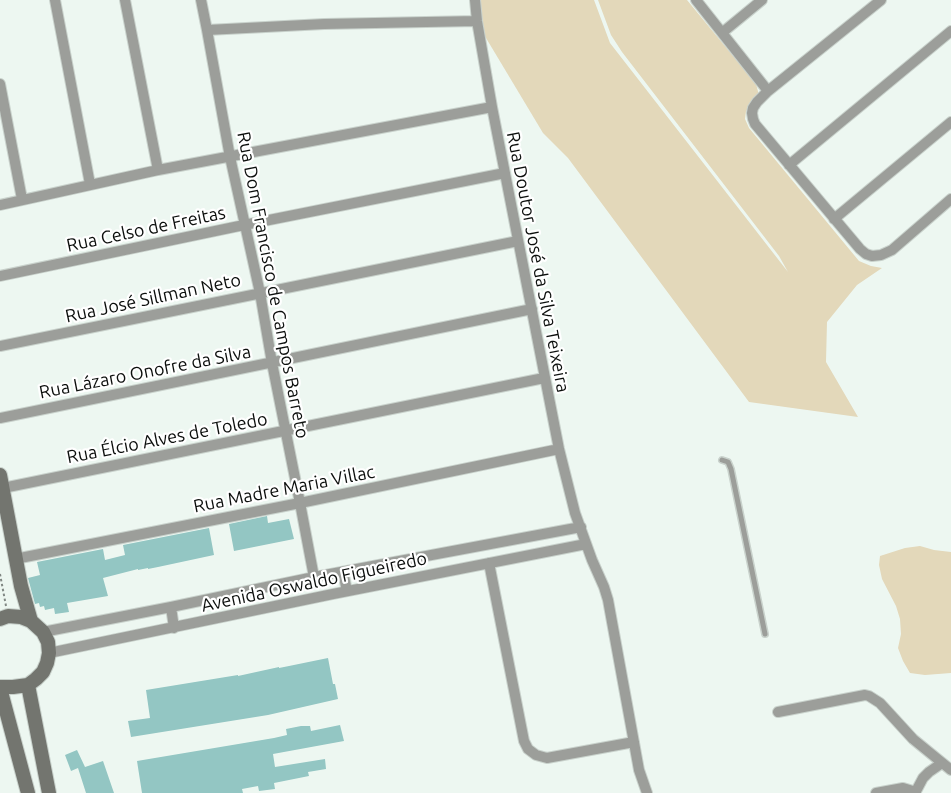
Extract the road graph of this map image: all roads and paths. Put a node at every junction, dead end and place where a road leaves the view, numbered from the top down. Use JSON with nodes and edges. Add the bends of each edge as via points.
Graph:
{"nodes":[{"id":1,"x":55,"y":0,"type":"edge"},
{"id":2,"x":125,"y":0,"type":"edge"},
{"id":3,"x":201,"y":0,"type":"edge"},
{"id":4,"x":475,"y":0,"type":"edge"},
{"id":5,"x":696,"y":0,"type":"edge"},
{"id":6,"x":762,"y":0,"type":"edge"},
{"id":7,"x":881,"y":0,"type":"edge"},
{"id":8,"x":477,"y":20,"type":"junction"},
{"id":9,"x":207,"y":30,"type":"junction"},
{"id":10,"x":951,"y":31,"type":"edge"},
{"id":11,"x":723,"y":32,"type":"junction"},
{"id":12,"x":0,"y":84,"type":"edge"},
{"id":13,"x":768,"y":91,"type":"junction"},
{"id":14,"x":492,"y":107,"type":"junction"},
{"id":15,"x":951,"y":122,"type":"edge"},
{"id":16,"x":230,"y":156,"type":"junction"},
{"id":17,"x":789,"y":165,"type":"junction"},
{"id":18,"x":158,"y":170,"type":"junction"},
{"id":19,"x":505,"y":173,"type":"junction"},
{"id":20,"x":90,"y":184,"type":"junction"},
{"id":21,"x":22,"y":199,"type":"junction"},
{"id":22,"x":951,"y":199,"type":"edge"},
{"id":23,"x":0,"y":205,"type":"edge"},
{"id":24,"x":834,"y":219,"type":"junction"},
{"id":25,"x":244,"y":225,"type":"junction"},
{"id":26,"x":518,"y":241,"type":"junction"},
{"id":27,"x":0,"y":276,"type":"edge"},
{"id":28,"x":260,"y":293,"type":"junction"},
{"id":29,"x":532,"y":309,"type":"junction"},
{"id":30,"x":0,"y":346,"type":"edge"},
{"id":31,"x":272,"y":363,"type":"junction"},
{"id":32,"x":544,"y":378,"type":"junction"},
{"id":33,"x":0,"y":418,"type":"edge"},
{"id":34,"x":286,"y":430,"type":"junction"},
{"id":35,"x":559,"y":449,"type":"junction"},
{"id":36,"x":722,"y":460,"type":"dead end"},
{"id":37,"x":1,"y":482,"type":"edge"},
{"id":38,"x":300,"y":503,"type":"junction"},
{"id":39,"x":581,"y":527,"type":"junction"},
{"id":40,"x":586,"y":544,"type":"junction"},
{"id":41,"x":453,"y":552,"type":"junction"},
{"id":42,"x":16,"y":559,"type":"junction"},
{"id":43,"x":490,"y":563,"type":"junction"},
{"id":44,"x":456,"y":570,"type":"junction"},
{"id":45,"x":343,"y":572,"type":"junction"},
{"id":46,"x":0,"y":574,"type":"edge"},
{"id":47,"x":314,"y":576,"type":"junction"},
{"id":48,"x":347,"y":591,"type":"junction"},
{"id":49,"x":171,"y":607,"type":"junction"},
{"id":50,"x":4,"y":617,"type":"edge"},
{"id":51,"x":31,"y":621,"type":"junction"},
{"id":52,"x":174,"y":628,"type":"junction"},
{"id":53,"x":43,"y":632,"type":"junction"},
{"id":54,"x":765,"y":634,"type":"dead end"},
{"id":55,"x":49,"y":653,"type":"junction"},
{"id":56,"x":28,"y":685,"type":"junction"},
{"id":57,"x":0,"y":687,"type":"edge"},
{"id":58,"x":778,"y":712,"type":"dead end"},
{"id":59,"x":634,"y":742,"type":"junction"},
{"id":60,"x":942,"y":763,"type":"junction"},
{"id":61,"x":951,"y":770,"type":"edge"},
{"id":62,"x":915,"y":792,"type":"edge"},
{"id":63,"x":28,"y":793,"type":"edge"},
{"id":64,"x":49,"y":793,"type":"edge"},
{"id":65,"x":647,"y":793,"type":"edge"},
{"id":66,"x":876,"y":793,"type":"edge"}],
"edges":[{"from":1,"to":20,"type":"street"},
{"from":2,"to":18,"type":"street"},
{"from":3,"to":9,"type":"street","name":"Rua Dom Francisco de Campos Barreto"},
{"from":4,"to":8,"type":"street","name":"Rua Doutor José da Silva Teixeira"},
{"from":5,"to":11,"type":"street"},
{"from":6,"to":11,"type":"street"},
{"from":7,"to":13,"type":"street"},
{"from":8,"to":9,"type":"street"},
{"from":8,"to":14,"type":"street","name":"Rua Doutor José da Silva Teixeira"},
{"from":9,"to":16,"type":"street","name":"Rua Dom Francisco de Campos Barreto"},
{"from":10,"to":17,"type":"street"},
{"from":11,"to":13,"type":"street"},
{"from":12,"to":21,"type":"street"},
{"from":13,"to":17,"type":"street","via":[[753,108],[752,119]]},
{"from":14,"to":16,"type":"street"},
{"from":14,"to":19,"type":"street","name":"Rua Doutor José da Silva Teixeira"},
{"from":15,"to":24,"type":"street"},
{"from":16,"to":18,"type":"street"},
{"from":16,"to":25,"type":"street","name":"Rua Dom Francisco de Campos Barreto"},
{"from":17,"to":24,"type":"street"},
{"from":18,"to":20,"type":"street"},
{"from":19,"to":25,"type":"street","name":"Rua Celso de Freitas"},
{"from":19,"to":26,"type":"street","name":"Rua Doutor José da Silva Teixeira"},
{"from":20,"to":21,"type":"street"},
{"from":21,"to":23,"type":"street"},
{"from":22,"to":24,"type":"street","via":[[892,250],[881,255],[866,254]]},
{"from":25,"to":27,"type":"street","name":"Rua Celso de Freitas"},
{"from":25,"to":28,"type":"street","name":"Rua Dom Francisco de Campos Barreto"},
{"from":26,"to":28,"type":"street","name":"Rua José Sillman Neto"},
{"from":26,"to":29,"type":"street","name":"Rua Doutor José da Silva Teixeira"},
{"from":28,"to":30,"type":"street","name":"Rua José Sillman Neto"},
{"from":28,"to":31,"type":"street","name":"Rua Dom Francisco de Campos Barreto"},
{"from":29,"to":31,"type":"street","name":"Rua Lázaro Onofre da Silva"},
{"from":29,"to":32,"type":"street","name":"Rua Doutor José da Silva Teixeira"},
{"from":31,"to":33,"type":"street","name":"Rua Lázaro Onofre da Silva"},
{"from":31,"to":34,"type":"street","name":"Rua Dom Francisco de Campos Barreto"},
{"from":32,"to":34,"type":"street","name":"Rua Élcio Alves de Toledo"},
{"from":32,"to":35,"type":"street","name":"Rua Doutor José da Silva Teixeira"},
{"from":34,"to":37,"type":"street","name":"Rua Élcio Alves de Toledo"},
{"from":34,"to":38,"type":"street","name":"Rua Dom Francisco de Campos Barreto"},
{"from":35,"to":38,"type":"street","name":"Rua Madre Maria Villac"},
{"from":35,"to":39,"type":"street","name":"Rua Doutor José da Silva Teixeira"},
{"from":36,"to":54,"type":"lane","via":[[728,462],[731,469]]},
{"from":37,"to":42,"type":"main road"},
{"from":38,"to":42,"type":"street","name":"Rua Madre Maria Villac"},
{"from":38,"to":47,"type":"street","name":"Rua Dom Francisco de Campos Barreto"},
{"from":39,"to":40,"type":"street","name":"Rua Doutor José da Silva Teixeira"},
{"from":39,"to":41,"type":"street","name":"Avenida Oswaldo Figueiredo"},
{"from":40,"to":43,"type":"street","name":"Avenida Oswaldo Figueiredo"},
{"from":40,"to":59,"type":"street","name":"Rua Doutor José da Silva Teixeira","via":[[608,600]]},
{"from":41,"to":44,"type":"street"},
{"from":41,"to":45,"type":"street","name":"Avenida Oswaldo Figueiredo"},
{"from":42,"to":51,"type":"main road"},
{"from":43,"to":44,"type":"street","name":"Avenida Oswaldo Figueiredo"},
{"from":43,"to":59,"type":"street","via":[[528,749],[547,758]]},
{"from":44,"to":48,"type":"street","name":"Avenida Oswaldo Figueiredo"},
{"from":45,"to":47,"type":"street","name":"Avenida Oswaldo Figueiredo"},
{"from":45,"to":48,"type":"street"},
{"from":46,"to":50,"type":"path"},
{"from":47,"to":49,"type":"street","name":"Avenida Oswaldo Figueiredo"},
{"from":48,"to":52,"type":"street","name":"Avenida Oswaldo Figueiredo"},
{"from":49,"to":52,"type":"street"},
{"from":49,"to":53,"type":"street","name":"Avenida Oswaldo Figueiredo"},
{"from":50,"to":51,"type":"main road"},
{"from":51,"to":53,"type":"main road"},
{"from":52,"to":55,"type":"street","name":"Avenida Oswaldo Figueiredo"},
{"from":53,"to":55,"type":"main road"},
{"from":55,"to":56,"type":"main road","via":[[43,672]]},
{"from":56,"to":57,"type":"main road"},
{"from":56,"to":64,"type":"main road"},
{"from":57,"to":63,"type":"main road"},
{"from":58,"to":60,"type":"street","via":[[869,696],[880,702],[913,739]]},
{"from":59,"to":65,"type":"street","name":"Rua Doutor José da Silva Teixeira"},
{"from":60,"to":61,"type":"street"},
{"from":60,"to":62,"type":"street","via":[[929,772]]},
{"from":62,"to":66,"type":"street","via":[[903,788]]}]}
